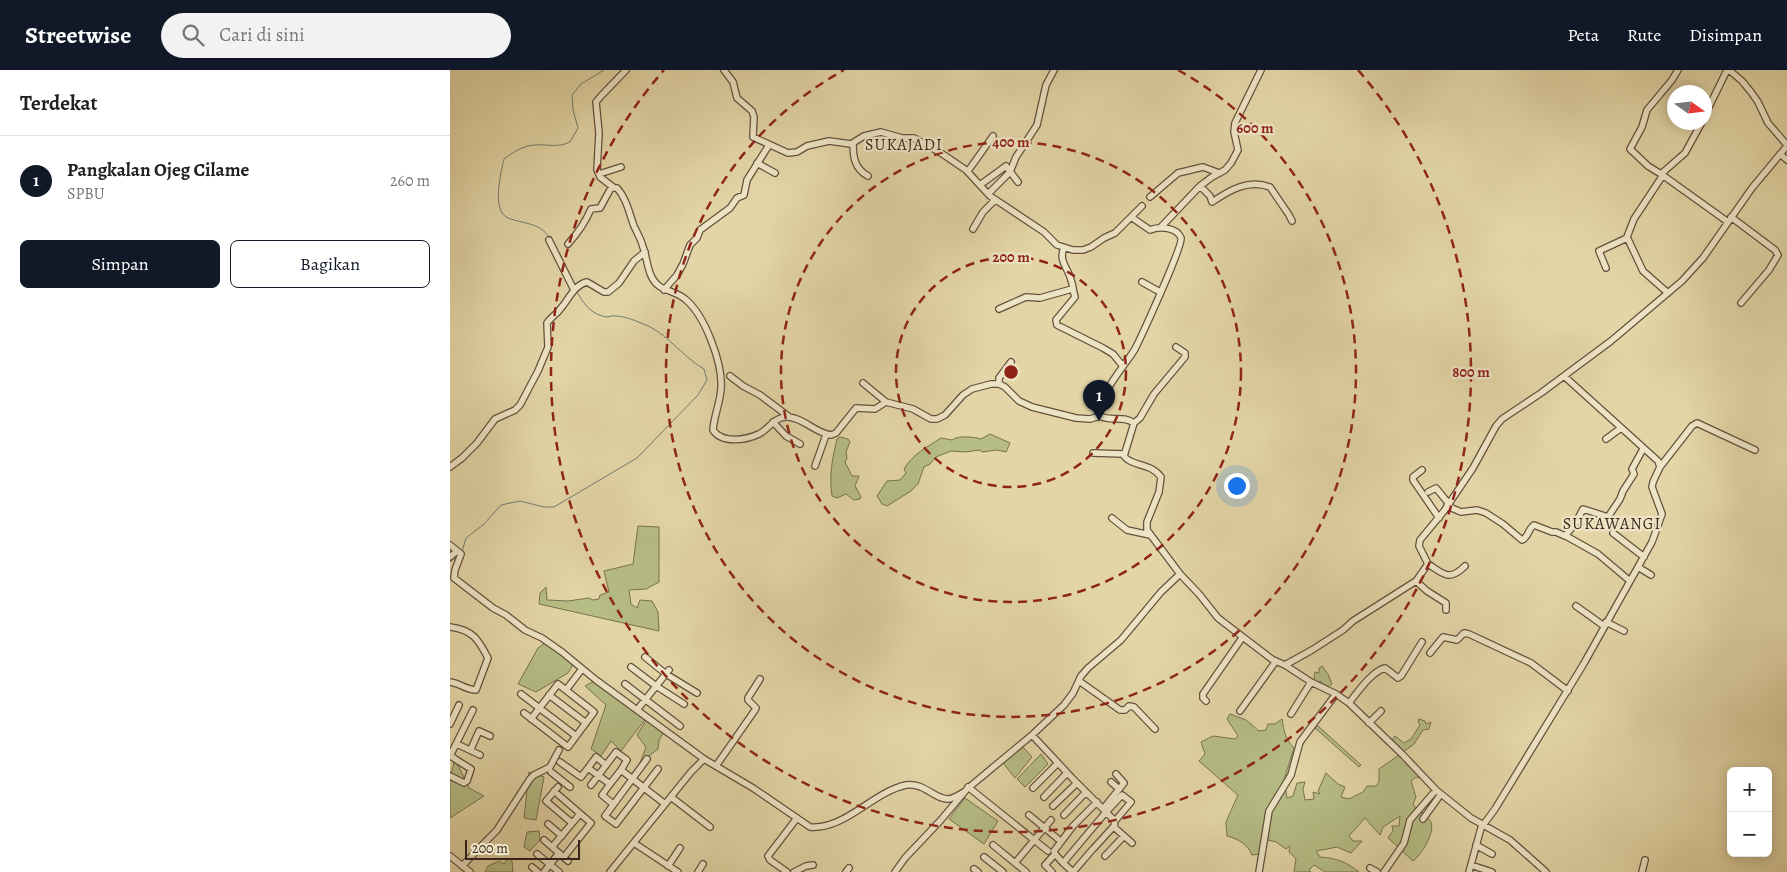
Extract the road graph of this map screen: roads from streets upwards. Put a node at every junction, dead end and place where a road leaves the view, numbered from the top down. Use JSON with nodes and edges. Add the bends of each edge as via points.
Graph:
{"nodes":[{"id":1,"x":626,"y":70,"type":"edge"},
{"id":2,"x":724,"y":70,"type":"edge"},
{"id":3,"x":1054,"y":70,"type":"edge"},
{"id":4,"x":1261,"y":70,"type":"edge"},
{"id":5,"x":1678,"y":70,"type":"edge"},
{"id":6,"x":1728,"y":70,"type":"edge"},
{"id":7,"x":1712,"y":102,"type":"edge"},
{"id":8,"x":1698,"y":130,"type":"edge"},
{"id":9,"x":994,"y":136,"type":"dead end"},
{"id":10,"x":853,"y":143,"type":"junction"},
{"id":11,"x":769,"y":145,"type":"junction"},
{"id":12,"x":1787,"y":145,"type":"edge"},
{"id":13,"x":1780,"y":154,"type":"junction"},
{"id":14,"x":1787,"y":160,"type":"edge"},
{"id":15,"x":757,"y":163,"type":"junction"},
{"id":16,"x":621,"y":167,"type":"dead end"},
{"id":17,"x":968,"y":171,"type":"junction"},
{"id":18,"x":1010,"y":172,"type":"junction"},
{"id":19,"x":775,"y":173,"type":"dead end"},
{"id":20,"x":1219,"y":173,"type":"junction"},
{"id":21,"x":599,"y":174,"type":"junction"},
{"id":22,"x":1662,"y":174,"type":"junction"},
{"id":23,"x":868,"y":176,"type":"dead end"},
{"id":24,"x":1018,"y":182,"type":"dead end"},
{"id":25,"x":980,"y":185,"type":"junction"},
{"id":26,"x":1200,"y":186,"type":"junction"},
{"id":27,"x":613,"y":187,"type":"junction"},
{"id":28,"x":988,"y":194,"type":"junction"},
{"id":29,"x":1150,"y":198,"type":"dead end"},
{"id":30,"x":995,"y":200,"type":"junction"},
{"id":31,"x":1142,"y":206,"type":"dead end"},
{"id":32,"x":1131,"y":218,"type":"junction"},
{"id":33,"x":1730,"y":220,"type":"junction"},
{"id":34,"x":1292,"y":221,"type":"dead end"},
{"id":35,"x":1161,"y":227,"type":"junction"},
{"id":36,"x":973,"y":229,"type":"dead end"},
{"id":37,"x":1627,"y":238,"type":"junction"},
{"id":38,"x":549,"y":240,"type":"dead end"},
{"id":39,"x":568,"y":244,"type":"dead end"},
{"id":40,"x":1064,"y":248,"type":"junction"},
{"id":41,"x":645,"y":252,"type":"junction"},
{"id":42,"x":1606,"y":268,"type":"dead end"},
{"id":43,"x":1142,"y":282,"type":"dead end"},
{"id":44,"x":576,"y":289,"type":"junction"},
{"id":45,"x":1072,"y":289,"type":"junction"},
{"id":46,"x":664,"y":290,"type":"junction"},
{"id":47,"x":1160,"y":292,"type":"junction"},
{"id":48,"x":1668,"y":293,"type":"junction"},
{"id":49,"x":1741,"y":303,"type":"dead end"},
{"id":50,"x":999,"y":309,"type":"dead end"},
{"id":51,"x":1176,"y":347,"type":"dead end"},
{"id":52,"x":1011,"y":362,"type":"dead end"},
{"id":53,"x":1122,"y":365,"type":"junction"},
{"id":54,"x":730,"y":376,"type":"dead end"},
{"id":55,"x":1564,"y":376,"type":"junction"},
{"id":56,"x":863,"y":383,"type":"dead end"},
{"id":57,"x":999,"y":384,"type":"junction"},
{"id":58,"x":886,"y":402,"type":"junction"},
{"id":59,"x":788,"y":416,"type":"junction"},
{"id":60,"x":1100,"y":416,"type":"junction"},
{"id":61,"x":773,"y":422,"type":"junction"},
{"id":62,"x":1134,"y":423,"type":"junction"},
{"id":63,"x":1620,"y":428,"type":"junction"},
{"id":64,"x":826,"y":435,"type":"junction"},
{"id":65,"x":1606,"y":439,"type":"dead end"},
{"id":66,"x":800,"y":444,"type":"dead end"},
{"id":67,"x":1644,"y":449,"type":"junction"},
{"id":68,"x":1755,"y":450,"type":"dead end"},
{"id":69,"x":1093,"y":453,"type":"dead end"},
{"id":70,"x":1124,"y":454,"type":"junction"},
{"id":71,"x":815,"y":466,"type":"dead end"},
{"id":72,"x":450,"y":467,"type":"edge"},
{"id":73,"x":1660,"y":467,"type":"junction"},
{"id":74,"x":1422,"y":470,"type":"dead end"},
{"id":75,"x":1428,"y":492,"type":"dead end"},
{"id":76,"x":1448,"y":505,"type":"junction"},
{"id":77,"x":1112,"y":518,"type":"dead end"},
{"id":78,"x":1439,"y":518,"type":"junction"},
{"id":79,"x":1613,"y":532,"type":"dead end"},
{"id":80,"x":1150,"y":535,"type":"junction"},
{"id":81,"x":1566,"y":536,"type":"junction"},
{"id":82,"x":450,"y":545,"type":"edge"},
{"id":83,"x":459,"y":552,"type":"junction"},
{"id":84,"x":450,"y":557,"type":"edge"},
{"id":85,"x":1644,"y":557,"type":"junction"},
{"id":86,"x":1428,"y":564,"type":"junction"},
{"id":87,"x":1465,"y":566,"type":"dead end"},
{"id":88,"x":1638,"y":567,"type":"junction"},
{"id":89,"x":1180,"y":574,"type":"junction"},
{"id":90,"x":1651,"y":575,"type":"dead end"},
{"id":91,"x":1416,"y":581,"type":"junction"},
{"id":92,"x":1630,"y":581,"type":"junction"},
{"id":93,"x":1576,"y":606,"type":"dead end"},
{"id":94,"x":1446,"y":610,"type":"dead end"},
{"id":95,"x":1605,"y":624,"type":"junction"},
{"id":96,"x":450,"y":627,"type":"edge"},
{"id":97,"x":1624,"y":631,"type":"dead end"},
{"id":98,"x":1242,"y":638,"type":"junction"},
{"id":99,"x":1422,"y":642,"type":"dead end"},
{"id":100,"x":1430,"y":653,"type":"dead end"},
{"id":101,"x":645,"y":656,"type":"dead end"},
{"id":102,"x":1276,"y":661,"type":"junction"},
{"id":103,"x":1285,"y":665,"type":"junction"},
{"id":104,"x":631,"y":667,"type":"dead end"},
{"id":105,"x":582,"y":669,"type":"junction"},
{"id":106,"x":667,"y":672,"type":"junction"},
{"id":107,"x":760,"y":680,"type":"dead end"},
{"id":108,"x":1079,"y":681,"type":"junction"},
{"id":109,"x":450,"y":682,"type":"edge"},
{"id":110,"x":1311,"y":682,"type":"junction"},
{"id":111,"x":626,"y":684,"type":"dead end"},
{"id":112,"x":656,"y":686,"type":"junction"},
{"id":113,"x":566,"y":690,"type":"junction"},
{"id":114,"x":1568,"y":691,"type":"junction"},
{"id":115,"x":697,"y":693,"type":"dead end"},
{"id":116,"x":521,"y":694,"type":"dead end"},
{"id":117,"x":1336,"y":694,"type":"junction"},
{"id":118,"x":549,"y":695,"type":"junction"},
{"id":119,"x":646,"y":700,"type":"junction"},
{"id":120,"x":1206,"y":701,"type":"dead end"},
{"id":121,"x":684,"y":704,"type":"dead end"},
{"id":122,"x":1349,"y":704,"type":"junction"},
{"id":123,"x":459,"y":705,"type":"dead end"},
{"id":124,"x":540,"y":708,"type":"junction"},
{"id":125,"x":473,"y":710,"type":"dead end"},
{"id":126,"x":638,"y":710,"type":"junction"},
{"id":127,"x":452,"y":711,"type":"edge"},
{"id":128,"x":1240,"y":711,"type":"dead end"},
{"id":129,"x":1381,"y":711,"type":"dead end"},
{"id":130,"x":524,"y":713,"type":"dead end"},
{"id":131,"x":1291,"y":714,"type":"dead end"},
{"id":132,"x":531,"y":719,"type":"junction"},
{"id":133,"x":586,"y":723,"type":"junction"},
{"id":134,"x":1370,"y":723,"type":"junction"},
{"id":135,"x":450,"y":724,"type":"edge"},
{"id":136,"x":680,"y":726,"type":"dead end"},
{"id":137,"x":1155,"y":729,"type":"dead end"},
{"id":138,"x":1032,"y":735,"type":"junction"},
{"id":139,"x":490,"y":736,"type":"dead end"},
{"id":140,"x":576,"y":736,"type":"junction"},
{"id":141,"x":457,"y":744,"type":"junction"},
{"id":142,"x":471,"y":750,"type":"junction"},
{"id":143,"x":559,"y":750,"type":"dead end"},
{"id":144,"x":480,"y":755,"type":"dead end"},
{"id":145,"x":647,"y":759,"type":"dead end"},
{"id":146,"x":704,"y":759,"type":"junction"},
{"id":147,"x":560,"y":762,"type":"dead end"},
{"id":148,"x":1058,"y":763,"type":"junction"},
{"id":149,"x":606,"y":765,"type":"junction"},
{"id":150,"x":716,"y":766,"type":"junction"},
{"id":151,"x":588,"y":768,"type":"junction"},
{"id":152,"x":658,"y":769,"type":"dead end"},
{"id":153,"x":571,"y":770,"type":"junction"},
{"id":154,"x":621,"y":770,"type":"junction"},
{"id":155,"x":551,"y":772,"type":"dead end"},
{"id":156,"x":1067,"y":773,"type":"junction"},
{"id":157,"x":1116,"y":774,"type":"dead end"},
{"id":158,"x":450,"y":776,"type":"edge"},
{"id":159,"x":598,"y":776,"type":"junction"},
{"id":160,"x":632,"y":779,"type":"junction"},
{"id":161,"x":1111,"y":782,"type":"dead end"},
{"id":162,"x":1077,"y":783,"type":"junction"},
{"id":163,"x":610,"y":784,"type":"junction"},
{"id":164,"x":591,"y":785,"type":"dead end"},
{"id":165,"x":558,"y":786,"type":"junction"},
{"id":166,"x":570,"y":786,"type":"dead end"},
{"id":167,"x":644,"y":788,"type":"junction"},
{"id":168,"x":1034,"y":788,"type":"dead end"},
{"id":169,"x":1119,"y":789,"type":"junction"},
{"id":170,"x":966,"y":790,"type":"junction"},
{"id":171,"x":1086,"y":792,"type":"junction"},
{"id":172,"x":1439,"y":792,"type":"junction"},
{"id":173,"x":671,"y":797,"type":"junction"},
{"id":174,"x":1044,"y":797,"type":"dead end"},
{"id":175,"x":566,"y":802,"type":"junction"},
{"id":176,"x":1097,"y":802,"type":"junction"},
{"id":177,"x":613,"y":804,"type":"junction"},
{"id":178,"x":666,"y":804,"type":"junction"},
{"id":179,"x":1053,"y":806,"type":"dead end"},
{"id":180,"x":1106,"y":810,"type":"junction"},
{"id":181,"x":558,"y":812,"type":"junction"},
{"id":182,"x":580,"y":814,"type":"junction"},
{"id":183,"x":1029,"y":815,"type":"dead end"},
{"id":184,"x":1064,"y":815,"type":"dead end"},
{"id":185,"x":797,"y":818,"type":"junction"},
{"id":186,"x":1423,"y":819,"type":"dead end"},
{"id":187,"x":1050,"y":820,"type":"dead end"},
{"id":188,"x":572,"y":823,"type":"junction"},
{"id":189,"x":548,"y":824,"type":"dead end"},
{"id":190,"x":1114,"y":824,"type":"junction"},
{"id":191,"x":1483,"y":825,"type":"junction"},
{"id":192,"x":710,"y":827,"type":"dead end"},
{"id":193,"x":1044,"y":828,"type":"junction"},
{"id":194,"x":562,"y":836,"type":"junction"},
{"id":195,"x":1124,"y":836,"type":"junction"},
{"id":196,"x":1058,"y":839,"type":"dead end"},
{"id":197,"x":544,"y":840,"type":"dead end"},
{"id":198,"x":1034,"y":840,"type":"junction"},
{"id":199,"x":634,"y":843,"type":"junction"},
{"id":200,"x":1132,"y":843,"type":"dead end"},
{"id":201,"x":993,"y":845,"type":"dead end"},
{"id":202,"x":1476,"y":845,"type":"junction"},
{"id":203,"x":552,"y":847,"type":"junction"},
{"id":204,"x":680,"y":848,"type":"dead end"},
{"id":205,"x":1048,"y":851,"type":"dead end"},
{"id":206,"x":537,"y":854,"type":"dead end"},
{"id":207,"x":1055,"y":854,"type":"junction"},
{"id":208,"x":1492,"y":854,"type":"dead end"},
{"id":209,"x":1105,"y":856,"type":"dead end"},
{"id":210,"x":564,"y":857,"type":"junction"},
{"id":211,"x":984,"y":857,"type":"dead end"},
{"id":212,"x":451,"y":858,"type":"edge"},
{"id":213,"x":1645,"y":860,"type":"dead end"},
{"id":214,"x":1015,"y":863,"type":"junction"},
{"id":215,"x":1063,"y":863,"type":"junction"},
{"id":216,"x":550,"y":864,"type":"junction"},
{"id":217,"x":703,"y":864,"type":"dead end"},
{"id":218,"x":813,"y":865,"type":"dead end"},
{"id":219,"x":1471,"y":865,"type":"junction"},
{"id":220,"x":462,"y":866,"type":"junction"},
{"id":221,"x":668,"y":866,"type":"junction"},
{"id":222,"x":532,"y":867,"type":"dead end"},
{"id":223,"x":1370,"y":868,"type":"dead end"},
{"id":224,"x":470,"y":872,"type":"edge"},
{"id":225,"x":538,"y":872,"type":"edge"},
{"id":226,"x":544,"y":872,"type":"edge"},
{"id":227,"x":559,"y":872,"type":"edge"},
{"id":228,"x":610,"y":872,"type":"edge"},
{"id":229,"x":678,"y":872,"type":"edge"},
{"id":230,"x":698,"y":872,"type":"edge"},
{"id":231,"x":787,"y":872,"type":"edge"},
{"id":232,"x":794,"y":872,"type":"edge"},
{"id":233,"x":895,"y":872,"type":"edge"},
{"id":234,"x":1003,"y":872,"type":"edge"},
{"id":235,"x":1026,"y":872,"type":"edge"},
{"id":236,"x":1052,"y":872,"type":"edge"},
{"id":237,"x":1259,"y":872,"type":"edge"},
{"id":238,"x":1377,"y":872,"type":"edge"},
{"id":239,"x":1384,"y":872,"type":"edge"},
{"id":240,"x":1469,"y":872,"type":"edge"},
{"id":241,"x":1492,"y":872,"type":"edge"},
{"id":242,"x":1546,"y":872,"type":"edge"},
{"id":243,"x":1642,"y":872,"type":"edge"}],
"edges":[{"from":1,"to":21,"type":"street","via":[[596,102]]},
{"from":2,"to":11,"type":"street","via":[[734,82],[737,98],[752,111],[753,137]]},
{"from":3,"to":18,"type":"street","via":[[1046,85],[1038,125],[1016,157]]},
{"from":4,"to":20,"type":"street","via":[[1235,124],[1237,152],[1227,169]]},
{"from":5,"to":22,"type":"street","via":[[1647,110],[1630,148],[1648,166]]},
{"from":6,"to":7,"type":"street"},
{"from":6,"to":12,"type":"street","via":[[1751,92],[1768,123]]},
{"from":8,"to":22,"type":"street","via":[[1685,153]]},
{"from":9,"to":17,"type":"street"},
{"from":10,"to":11,"type":"street","via":[[829,141],[806,146],[793,153]]},
{"from":10,"to":17,"type":"street","via":[[881,132],[912,138]]},
{"from":10,"to":23,"type":"street","via":[[857,168]]},
{"from":11,"to":15,"type":"street"},
{"from":12,"to":13,"type":"street"},
{"from":13,"to":14,"type":"street"},
{"from":13,"to":33,"type":"street"},
{"from":15,"to":19,"type":"street"},
{"from":15,"to":46,"type":"street","via":[[747,180],[744,195],[700,230],[677,275]]},
{"from":16,"to":21,"type":"street"},
{"from":17,"to":25,"type":"street"},
{"from":18,"to":24,"type":"street"},
{"from":18,"to":25,"type":"street","via":[[1004,166]]},
{"from":18,"to":28,"type":"street"},
{"from":20,"to":26,"type":"street"},
{"from":20,"to":29,"type":"street","via":[[1204,167],[1178,173]]},
{"from":21,"to":27,"type":"street"},
{"from":22,"to":33,"type":"street"},
{"from":22,"to":37,"type":"street","via":[[1634,219]]},
{"from":25,"to":28,"type":"street"},
{"from":26,"to":34,"type":"street","via":[[1212,202],[1236,187],[1253,184],[1270,187]]},
{"from":26,"to":35,"type":"street"},
{"from":27,"to":39,"type":"street","via":[[601,207],[591,209]]},
{"from":27,"to":41,"type":"street","via":[[624,199]]},
{"from":28,"to":30,"type":"street"},
{"from":30,"to":36,"type":"street"},
{"from":30,"to":40,"type":"street"},
{"from":31,"to":32,"type":"street"},
{"from":32,"to":35,"type":"street","via":[[1150,230]]},
{"from":32,"to":40,"type":"street","via":[[1115,233],[1087,249],[1075,251]]},
{"from":33,"to":48,"type":"street","via":[[1703,258]]},
{"from":33,"to":49,"type":"street","via":[[1776,250],[1778,255]]},
{"from":35,"to":47,"type":"street","via":[[1171,230],[1181,240]]},
{"from":37,"to":42,"type":"street","via":[[1599,251]]},
{"from":37,"to":48,"type":"street","via":[[1642,271]]},
{"from":38,"to":44,"type":"street"},
{"from":40,"to":45,"type":"street","via":[[1062,259]]},
{"from":41,"to":44,"type":"street","via":[[634,260],[608,292],[587,282]]},
{"from":41,"to":46,"type":"street","via":[[654,281]]},
{"from":43,"to":47,"type":"street"},
{"from":44,"to":72,"type":"street","via":[[547,323],[547,351],[520,405],[495,419],[477,443]]},
{"from":45,"to":50,"type":"street","via":[[1040,298],[1028,297]]},
{"from":45,"to":53,"type":"street","via":[[1075,298],[1056,320],[1057,325],[1103,348]]},
{"from":46,"to":61,"type":"street","via":[[688,301],[700,318],[716,355],[721,388],[713,427],[715,434],[729,440],[751,437],[761,434]]},
{"from":47,"to":53,"type":"street","via":[[1136,348]]},
{"from":48,"to":55,"type":"street"},
{"from":51,"to":62,"type":"street","via":[[1186,356]]},
{"from":52,"to":57,"type":"street","via":[[999,378]]},
{"from":53,"to":60,"type":"street","via":[[1104,398]]},
{"from":54,"to":59,"type":"street"},
{"from":55,"to":63,"type":"street"},
{"from":55,"to":76,"type":"street","via":[[1502,419]]},
{"from":56,"to":58,"type":"street"},
{"from":57,"to":58,"type":"street","via":[[972,389],[945,415],[933,420],[914,409]]},
{"from":57,"to":60,"type":"street","via":[[1032,408],[1076,418]]},
{"from":58,"to":64,"type":"street","via":[[875,409],[856,408],[836,433]]},
{"from":59,"to":61,"type":"street"},
{"from":59,"to":64,"type":"street"},
{"from":60,"to":62,"type":"street","via":[[1126,418]]},
{"from":61,"to":66,"type":"street","via":[[786,436]]},
{"from":62,"to":70,"type":"street"},
{"from":63,"to":65,"type":"street"},
{"from":63,"to":67,"type":"street"},
{"from":64,"to":71,"type":"street"},
{"from":67,"to":73,"type":"street"},
{"from":67,"to":81,"type":"street","via":[[1632,469],[1634,474],[1608,517],[1584,509]]},
{"from":68,"to":73,"type":"street","via":[[1697,423]]},
{"from":69,"to":70,"type":"street"},
{"from":70,"to":80,"type":"street","via":[[1127,460],[1152,468],[1162,477],[1147,522]]},
{"from":73,"to":85,"type":"street","via":[[1652,484],[1662,514]]},
{"from":74,"to":78,"type":"street","via":[[1412,480]]},
{"from":75,"to":76,"type":"street","via":[[1436,488]]},
{"from":76,"to":78,"type":"street"},
{"from":76,"to":81,"type":"street","via":[[1461,512],[1477,510],[1486,513],[1522,540],[1534,525]]},
{"from":77,"to":80,"type":"street","via":[[1127,530]]},
{"from":78,"to":86,"type":"street","via":[[1418,543]]},
{"from":79,"to":85,"type":"street"},
{"from":80,"to":89,"type":"street"},
{"from":81,"to":92,"type":"street","via":[[1598,554]]},
{"from":82,"to":83,"type":"street"},
{"from":83,"to":84,"type":"street"},
{"from":83,"to":105,"type":"street","via":[[454,578]]},
{"from":85,"to":88,"type":"street"},
{"from":86,"to":87,"type":"street","via":[[1451,576]]},
{"from":86,"to":91,"type":"street"},
{"from":88,"to":90,"type":"street"},
{"from":88,"to":92,"type":"street"},
{"from":89,"to":98,"type":"street","via":[[1218,618]]},
{"from":89,"to":108,"type":"street"},
{"from":91,"to":94,"type":"street","via":[[1446,603]]},
{"from":91,"to":103,"type":"street"},
{"from":92,"to":95,"type":"street"},
{"from":93,"to":95,"type":"street"},
{"from":95,"to":97,"type":"street"},
{"from":95,"to":114,"type":"street"},
{"from":96,"to":109,"type":"street","via":[[462,628],[477,637],[488,658],[476,690]]},
{"from":98,"to":102,"type":"street"},
{"from":98,"to":120,"type":"street","via":[[1203,694]]},
{"from":99,"to":122,"type":"street","via":[[1399,677],[1385,668],[1380,669]]},
{"from":100,"to":114,"type":"street","via":[[1443,637],[1457,640],[1467,633],[1531,663]]},
{"from":101,"to":106,"type":"street"},
{"from":102,"to":103,"type":"street"},
{"from":102,"to":128,"type":"street"},
{"from":103,"to":110,"type":"street"},
{"from":104,"to":112,"type":"street"},
{"from":105,"to":113,"type":"street"},
{"from":105,"to":126,"type":"street"},
{"from":106,"to":112,"type":"street"},
{"from":106,"to":115,"type":"street"},
{"from":107,"to":150,"type":"street","via":[[748,698],[755,710]]},
{"from":108,"to":137,"type":"street","via":[[1120,710],[1132,706]]},
{"from":108,"to":138,"type":"street","via":[[1064,705]]},
{"from":110,"to":117,"type":"street"},
{"from":110,"to":131,"type":"street"},
{"from":111,"to":119,"type":"street"},
{"from":112,"to":119,"type":"street"},
{"from":112,"to":121,"type":"street"},
{"from":113,"to":118,"type":"street","via":[[558,684]]},
{"from":113,"to":133,"type":"street","via":[[594,712]]},
{"from":114,"to":191,"type":"street"},
{"from":116,"to":124,"type":"street"},
{"from":117,"to":122,"type":"street"},
{"from":117,"to":237,"type":"street","via":[[1300,742],[1291,775],[1269,811]]},
{"from":118,"to":124,"type":"street"},
{"from":118,"to":133,"type":"street"},
{"from":119,"to":126,"type":"street"},
{"from":119,"to":136,"type":"street"},
{"from":122,"to":134,"type":"street"},
{"from":123,"to":127,"type":"street"},
{"from":124,"to":132,"type":"street"},
{"from":124,"to":140,"type":"street"},
{"from":125,"to":141,"type":"street"},
{"from":126,"to":146,"type":"street"},
{"from":127,"to":135,"type":"street"},
{"from":129,"to":134,"type":"street"},
{"from":130,"to":132,"type":"street"},
{"from":132,"to":140,"type":"street","via":[[568,747]]},
{"from":133,"to":140,"type":"street"},
{"from":134,"to":172,"type":"street"},
{"from":138,"to":148,"type":"street"},
{"from":138,"to":170,"type":"street"},
{"from":139,"to":142,"type":"street","via":[[479,731]]},
{"from":141,"to":142,"type":"street"},
{"from":141,"to":158,"type":"street","via":[[450,756],[471,769],[464,783]]},
{"from":142,"to":144,"type":"street"},
{"from":143,"to":220,"type":"street","via":[[550,767],[530,779],[497,830]]},
{"from":145,"to":160,"type":"street"},
{"from":146,"to":150,"type":"street"},
{"from":146,"to":173,"type":"street"},
{"from":147,"to":153,"type":"street"},
{"from":148,"to":156,"type":"street"},
{"from":148,"to":168,"type":"street"},
{"from":149,"to":151,"type":"street","via":[[596,757]]},
{"from":149,"to":154,"type":"street","via":[[616,752],[628,760]]},
{"from":149,"to":159,"type":"street"},
{"from":150,"to":185,"type":"street"},
{"from":151,"to":153,"type":"street","via":[[581,777]]},
{"from":151,"to":159,"type":"street"},
{"from":152,"to":167,"type":"street"},
{"from":153,"to":165,"type":"street"},
{"from":154,"to":160,"type":"street"},
{"from":154,"to":163,"type":"street"},
{"from":155,"to":165,"type":"street"},
{"from":156,"to":162,"type":"street"},
{"from":156,"to":174,"type":"street"},
{"from":157,"to":169,"type":"street","via":[[1124,783]]},
{"from":159,"to":163,"type":"street"},
{"from":159,"to":164,"type":"street"},
{"from":160,"to":167,"type":"street"},
{"from":160,"to":177,"type":"street"},
{"from":161,"to":169,"type":"street"},
{"from":162,"to":171,"type":"street"},
{"from":162,"to":179,"type":"street"},
{"from":163,"to":177,"type":"street","via":[[602,795]]},
{"from":165,"to":166,"type":"street"},
{"from":165,"to":175,"type":"street"},
{"from":165,"to":181,"type":"street","via":[[546,801]]},
{"from":167,"to":177,"type":"street","via":[[616,824],[605,816]]},
{"from":167,"to":178,"type":"street"},
{"from":169,"to":180,"type":"street"},
{"from":170,"to":185,"type":"street","via":[[953,798],[944,798],[919,785],[908,785],[882,794],[858,810],[824,825],[810,827]]},
{"from":170,"to":198,"type":"street"},
{"from":170,"to":233,"type":"street"},
{"from":171,"to":176,"type":"street"},
{"from":171,"to":184,"type":"street"},
{"from":172,"to":186,"type":"street"},
{"from":172,"to":191,"type":"street"},
{"from":172,"to":239,"type":"street","via":[[1410,820],[1404,843]]},
{"from":173,"to":178,"type":"street"},
{"from":173,"to":192,"type":"street"},
{"from":175,"to":181,"type":"street"},
{"from":175,"to":182,"type":"street"},
{"from":176,"to":180,"type":"street"},
{"from":176,"to":207,"type":"street","via":[[1073,826]]},
{"from":178,"to":199,"type":"street"},
{"from":180,"to":190,"type":"street"},
{"from":180,"to":190,"type":"street","via":[[1122,795],[1131,802]]},
{"from":180,"to":215,"type":"street"},
{"from":181,"to":188,"type":"street"},
{"from":182,"to":188,"type":"street"},
{"from":182,"to":210,"type":"street","via":[[591,823]]},
{"from":183,"to":193,"type":"street"},
{"from":185,"to":231,"type":"street","via":[[768,856]]},
{"from":187,"to":193,"type":"street"},
{"from":188,"to":194,"type":"street"},
{"from":189,"to":194,"type":"street"},
{"from":190,"to":195,"type":"street"},
{"from":190,"to":215,"type":"street","via":[[1072,872]]},
{"from":191,"to":202,"type":"street"},
{"from":191,"to":242,"type":"street","via":[[1510,840]]},
{"from":193,"to":196,"type":"street"},
{"from":193,"to":198,"type":"street"},
{"from":194,"to":203,"type":"street"},
{"from":195,"to":200,"type":"street"},
{"from":195,"to":209,"type":"street"},
{"from":197,"to":203,"type":"street"},
{"from":198,"to":205,"type":"street"},
{"from":198,"to":214,"type":"street"},
{"from":199,"to":221,"type":"street"},
{"from":199,"to":228,"type":"street"},
{"from":201,"to":214,"type":"street"},
{"from":202,"to":208,"type":"street"},
{"from":202,"to":219,"type":"street"},
{"from":203,"to":210,"type":"street"},
{"from":204,"to":221,"type":"street"},
{"from":206,"to":216,"type":"street"},
{"from":207,"to":215,"type":"street"},
{"from":207,"to":236,"type":"street","via":[[1045,865]]},
{"from":210,"to":216,"type":"street"},
{"from":211,"to":234,"type":"street"},
{"from":212,"to":220,"type":"street"},
{"from":213,"to":243,"type":"street"},
{"from":214,"to":235,"type":"street"},
{"from":216,"to":226,"type":"street"},
{"from":216,"to":227,"type":"street"},
{"from":217,"to":230,"type":"street"},
{"from":218,"to":232,"type":"street"},
{"from":219,"to":240,"type":"street"},
{"from":219,"to":241,"type":"street"},
{"from":220,"to":224,"type":"street"},
{"from":221,"to":229,"type":"street"},
{"from":222,"to":225,"type":"street"},
{"from":223,"to":238,"type":"street"}]}
